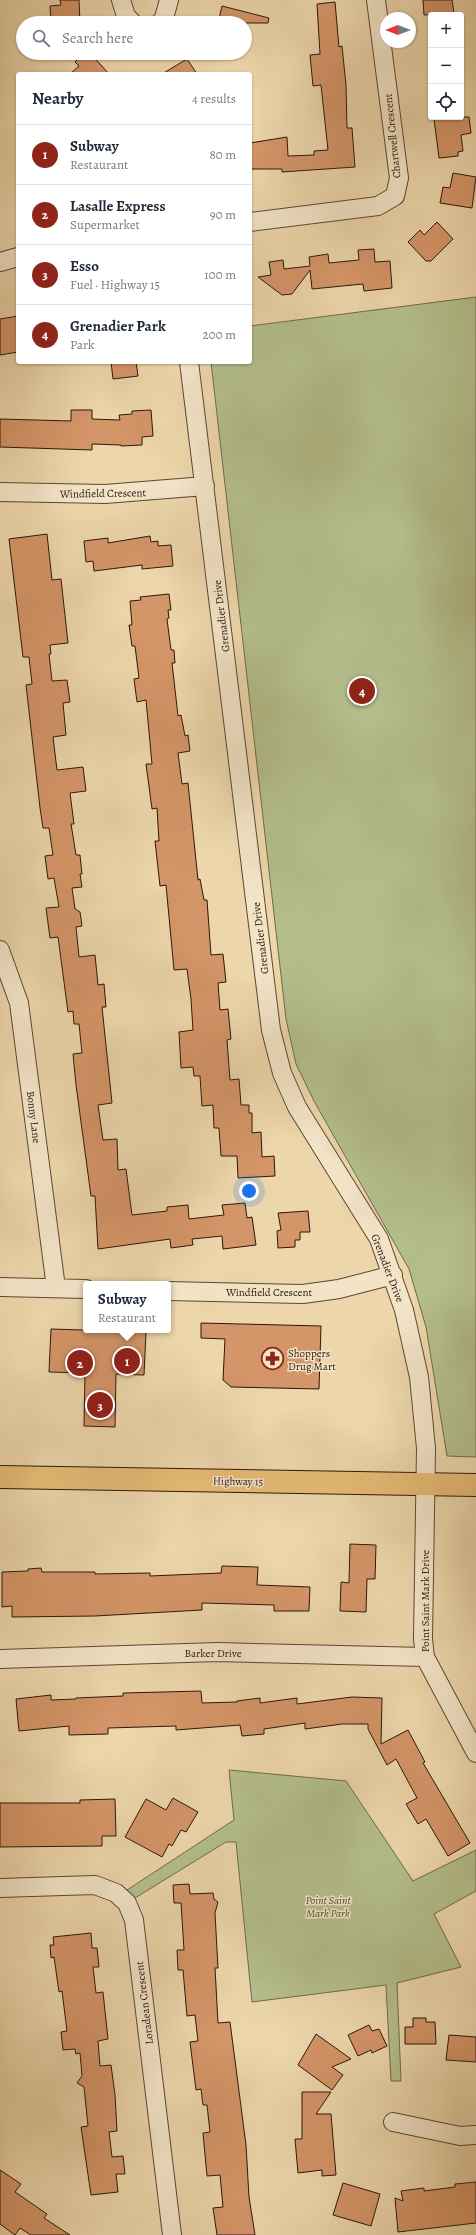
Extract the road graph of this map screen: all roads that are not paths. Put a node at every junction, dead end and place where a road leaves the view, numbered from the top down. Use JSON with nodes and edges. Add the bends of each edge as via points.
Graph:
{"nodes":[{"id":1,"x":121,"y":0,"type":"edge"},
{"id":2,"x":169,"y":0,"type":"edge"},
{"id":3,"x":376,"y":0,"type":"edge"},
{"id":4,"x":126,"y":16,"type":"edge"},
{"id":5,"x":165,"y":16,"type":"edge"},
{"id":6,"x":252,"y":222,"type":"edge"},
{"id":7,"x":16,"y":258,"type":"edge"},
{"id":8,"x":0,"y":262,"type":"edge"},
{"id":9,"x":189,"y":364,"type":"edge"},
{"id":10,"x":205,"y":486,"type":"junction"},
{"id":11,"x":0,"y":492,"type":"edge"},
{"id":12,"x":0,"y":950,"type":"edge"},
{"id":13,"x":393,"y":1275,"type":"junction"},
{"id":14,"x":0,"y":1287,"type":"edge"},
{"id":15,"x":56,"y":1288,"type":"junction"},
{"id":16,"x":83,"y":1289,"type":"edge"},
{"id":17,"x":171,"y":1291,"type":"edge"},
{"id":18,"x":0,"y":1477,"type":"edge"},
{"id":19,"x":426,"y":1484,"type":"junction"},
{"id":20,"x":476,"y":1485,"type":"edge"},
{"id":21,"x":425,"y":1657,"type":"junction"},
{"id":22,"x":0,"y":1659,"type":"edge"},
{"id":23,"x":476,"y":1753,"type":"edge"},
{"id":24,"x":0,"y":1888,"type":"edge"},
{"id":25,"x":393,"y":2122,"type":"dead end"},
{"id":26,"x":476,"y":2135,"type":"edge"},
{"id":27,"x":172,"y":2235,"type":"edge"}],
"edges":[{"from":1,"to":4,"type":"street"},
{"from":2,"to":5,"type":"street"},
{"from":3,"to":6,"type":"street","name":"Chartwell Crescent","via":[[398,178],[395,196],[378,206]]},
{"from":7,"to":8,"type":"street"},
{"from":9,"to":10,"type":"street","name":"Grenadier Drive"},
{"from":10,"to":11,"type":"street","name":"Windfield Crescent","via":[[105,494]]},
{"from":10,"to":13,"type":"street","name":"Grenadier Drive","via":[[271,1030],[282,1073],[298,1107],[379,1239]]},
{"from":12,"to":15,"type":"street","name":"Bonny Lane","via":[[19,1003]]},
{"from":13,"to":17,"type":"street","name":"Windfield Crescent","via":[[339,1289],[303,1294]]},
{"from":13,"to":19,"type":"street","name":"Grenadier Drive","via":[[404,1310],[419,1377],[426,1448]]},
{"from":14,"to":15,"type":"street"},
{"from":15,"to":16,"type":"street"},
{"from":18,"to":19,"type":"main road","name":"Highway 15"},
{"from":19,"to":20,"type":"main road","name":"Highway 15"},
{"from":19,"to":21,"type":"street","name":"Point Saint Mark Drive","via":[[423,1639]]},
{"from":21,"to":22,"type":"street","name":"Barker Drive","via":[[217,1652]]},
{"from":21,"to":23,"type":"street","name":"Point Saint Mark Drive"},
{"from":24,"to":27,"type":"street","name":"Loradean Crescent","via":[[95,1885],[116,1893],[127,1903],[134,1920]]},
{"from":25,"to":26,"type":"street","via":[[460,2136]]}]}
